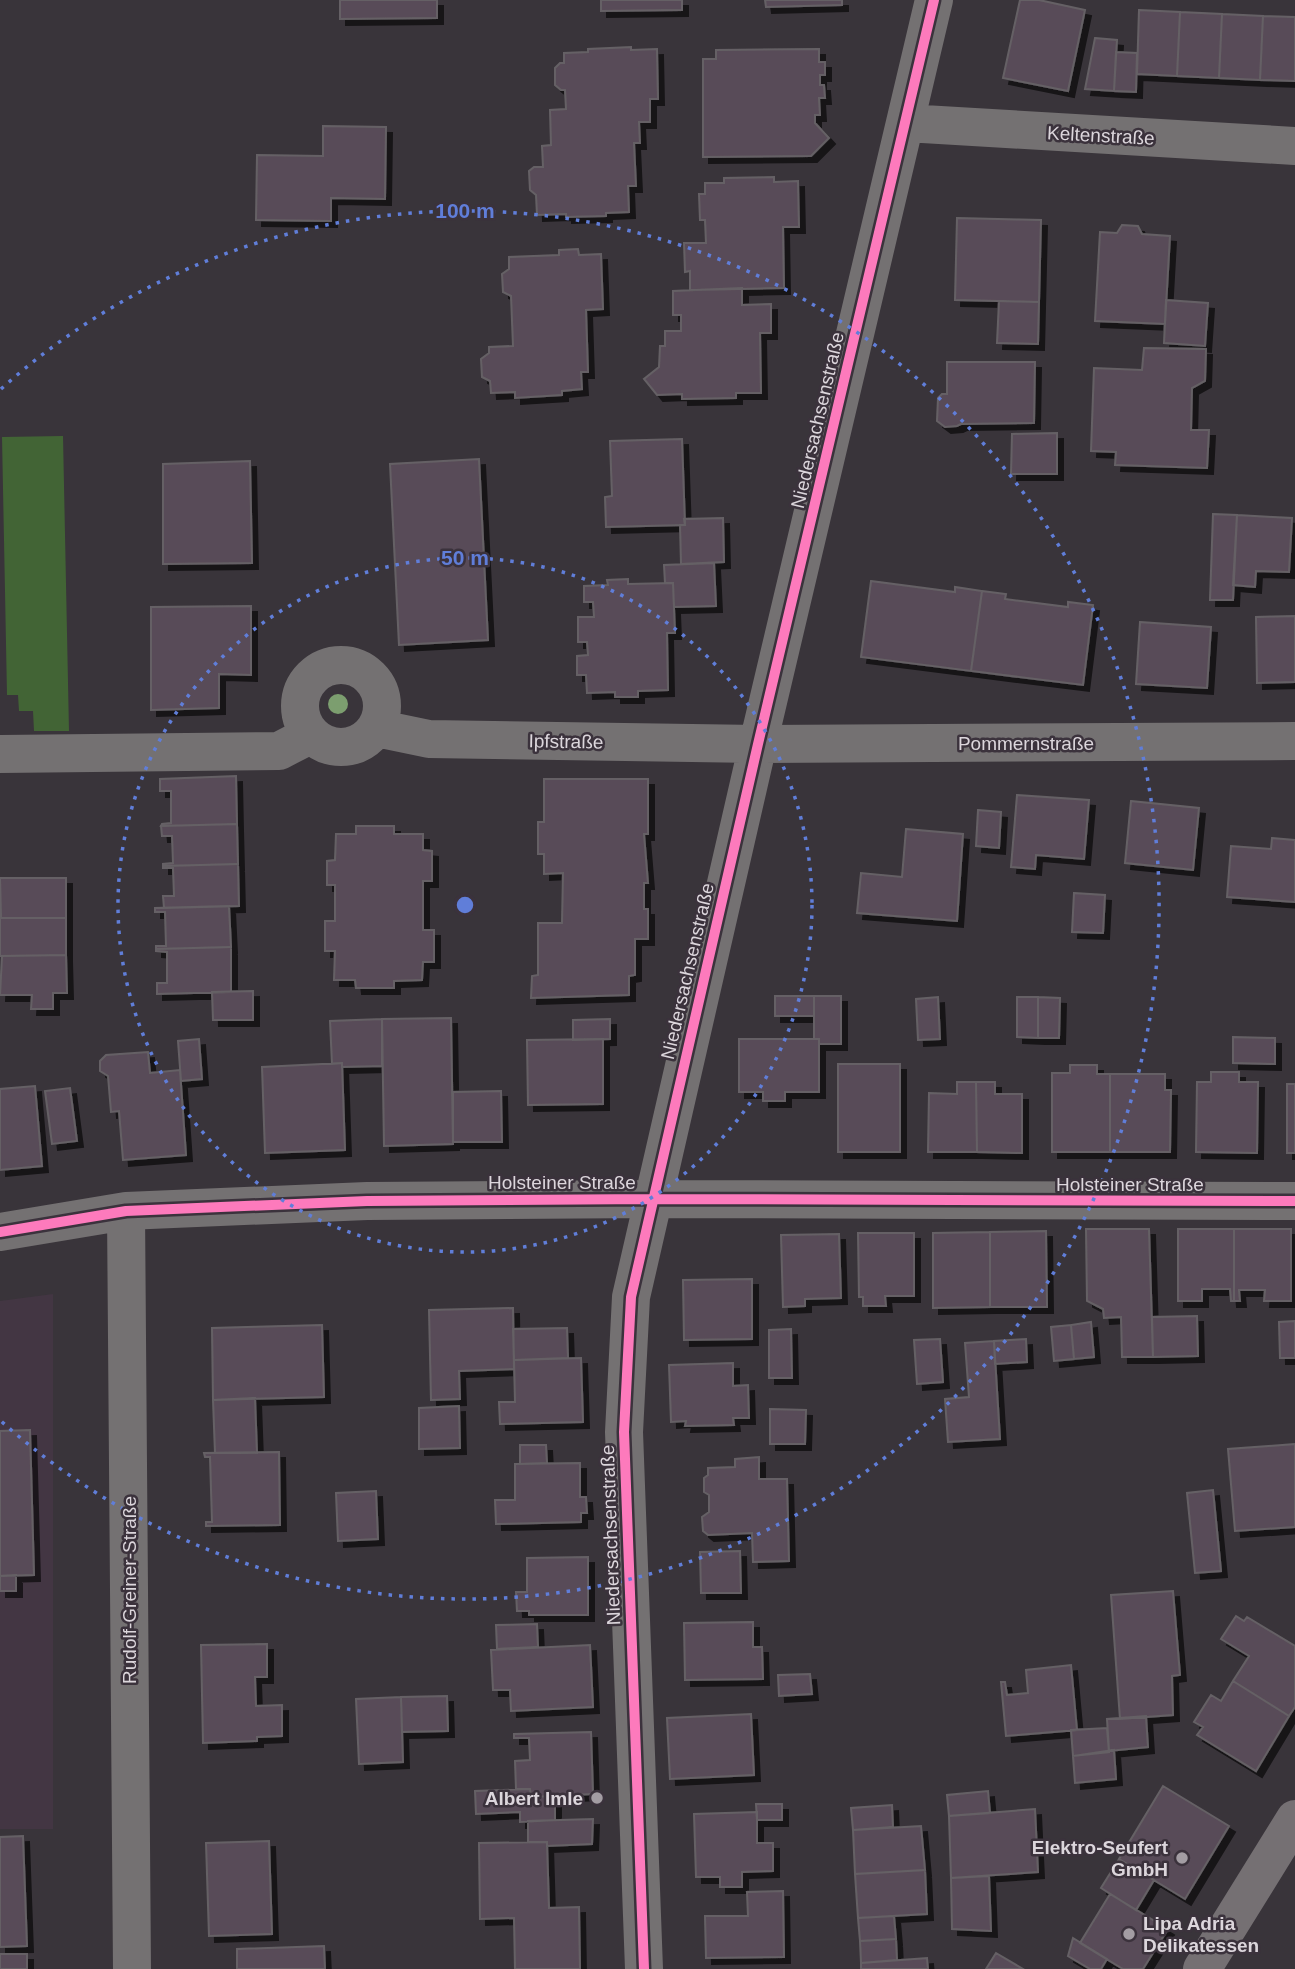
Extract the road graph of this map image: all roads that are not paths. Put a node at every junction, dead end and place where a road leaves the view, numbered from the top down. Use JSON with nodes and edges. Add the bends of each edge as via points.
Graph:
{"nodes":[{"id":1,"x":934,"y":0,"type":"edge"},
{"id":2,"x":906,"y":123,"type":"junction"},
{"id":3,"x":1295,"y":146,"type":"edge"},
{"id":4,"x":376,"y":728,"type":"junction"},
{"id":5,"x":310,"y":735,"type":"junction"},
{"id":6,"x":1295,"y":741,"type":"edge"},
{"id":7,"x":758,"y":744,"type":"junction"},
{"id":8,"x":0,"y":754,"type":"edge"},
{"id":9,"x":652,"y":1199,"type":"junction"},
{"id":10,"x":1295,"y":1201,"type":"edge"},
{"id":11,"x":126,"y":1210,"type":"junction"},
{"id":12,"x":0,"y":1232,"type":"edge"},
{"id":13,"x":1295,"y":1819,"type":"edge"},
{"id":14,"x":132,"y":1969,"type":"edge"},
{"id":15,"x":644,"y":1969,"type":"edge"},
{"id":16,"x":1202,"y":1969,"type":"edge"}],
"edges":[{"from":1,"to":2,"type":"street","name":"Niedersachsenstraße"},
{"from":2,"to":3,"type":"street","name":"Keltenstraße"},
{"from":2,"to":7,"type":"street","name":"Niedersachsenstraße"},
{"from":4,"to":5,"type":"street","via":[[355,746],[340,748]]},
{"from":4,"to":5,"type":"street","via":[[382,700],[376,683],[363,670],[347,664],[329,665],[313,674],[303,688],[301,720]]},
{"from":4,"to":7,"type":"street","name":"Ipfstraße","via":[[429,739]]},
{"from":5,"to":8,"type":"street","via":[[279,751]]},
{"from":6,"to":7,"type":"street","name":"Pommernstraße"},
{"from":7,"to":9,"type":"street","name":"Niedersachsenstraße"},
{"from":9,"to":10,"type":"street","name":"Holsteiner Straße"},
{"from":9,"to":11,"type":"street","name":"Holsteiner Straße","via":[[367,1201]]},
{"from":9,"to":15,"type":"street","name":"Niedersachsenstraße","via":[[631,1297],[624,1432]]},
{"from":11,"to":12,"type":"street","name":"Holsteiner Straße"},
{"from":11,"to":14,"type":"street","name":"Rudolf-Greiner-Straße"},
{"from":13,"to":16,"type":"main road"}]}
